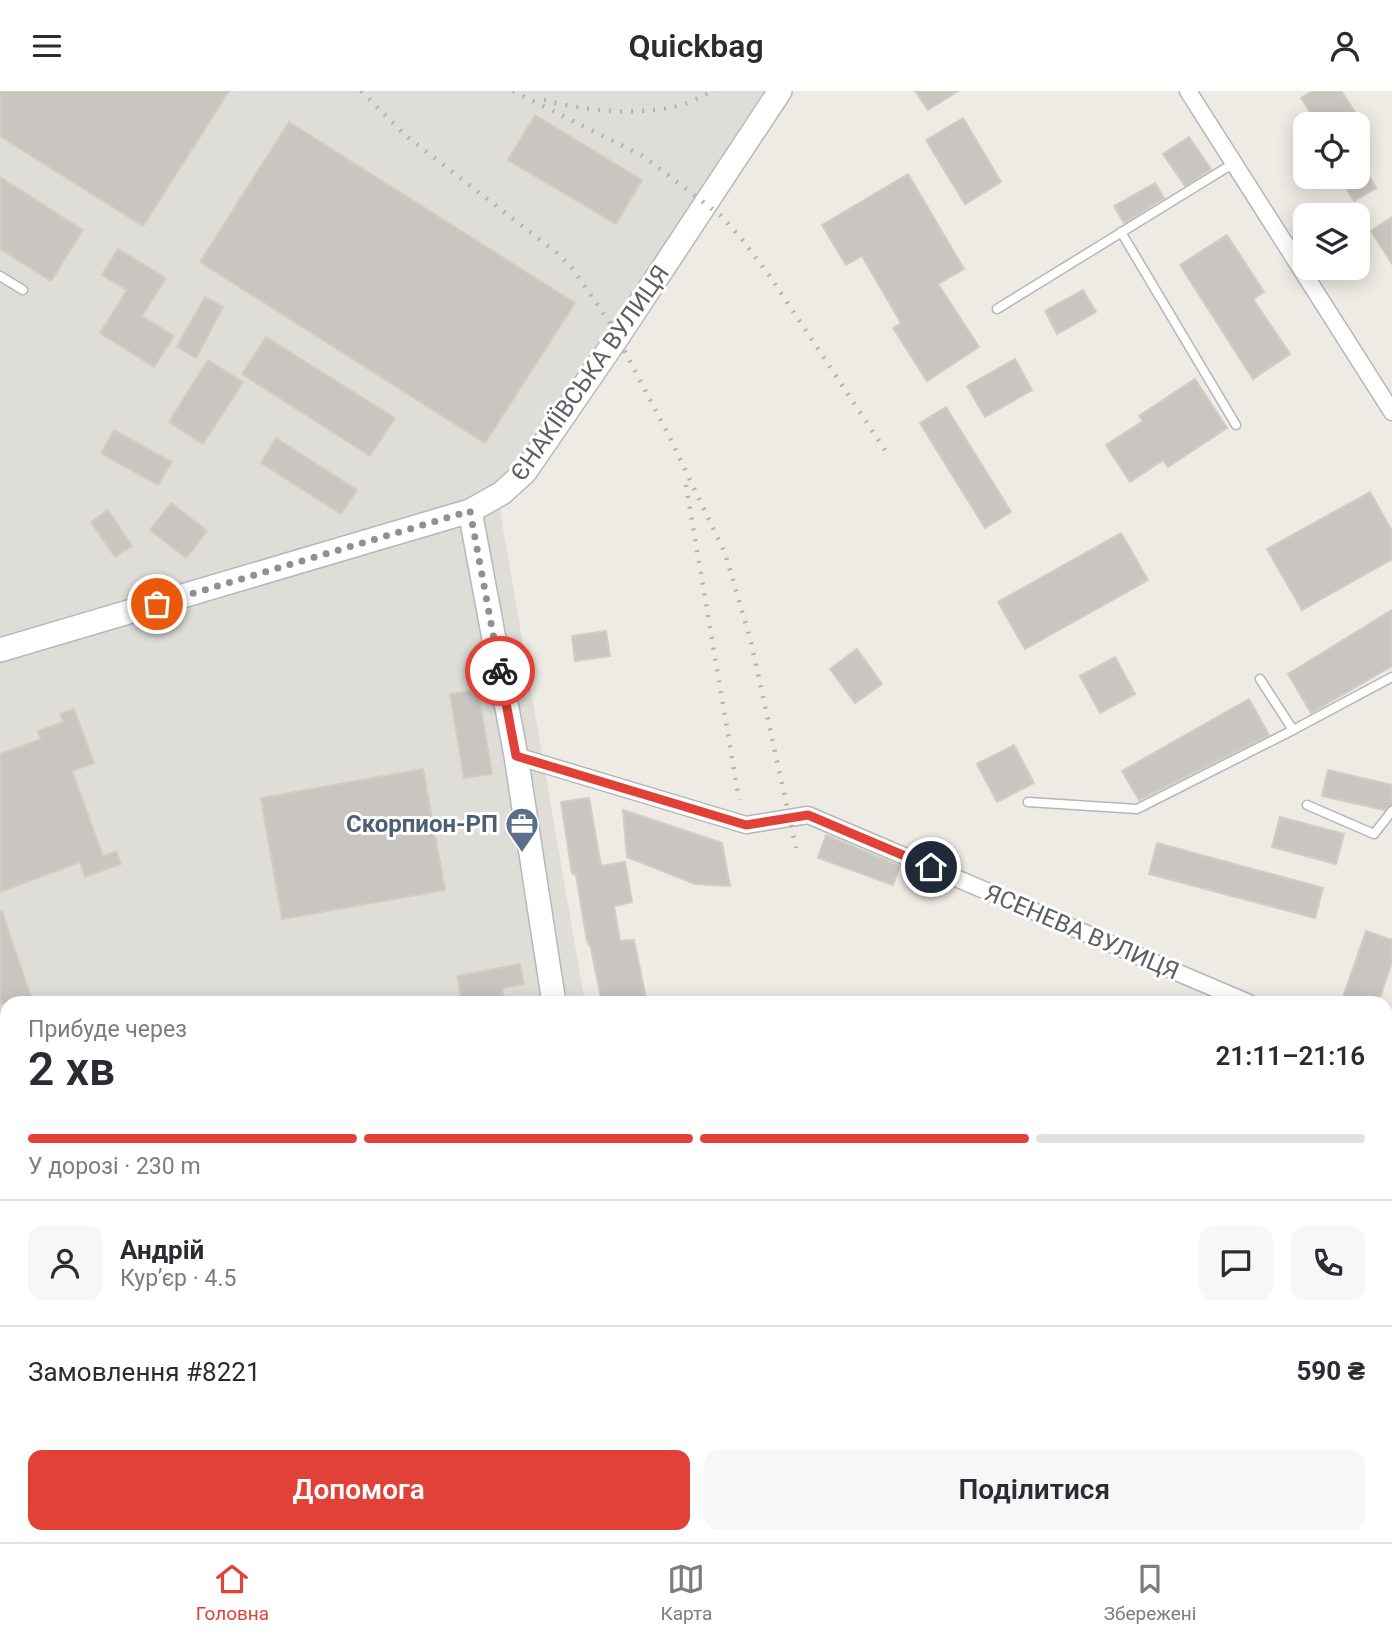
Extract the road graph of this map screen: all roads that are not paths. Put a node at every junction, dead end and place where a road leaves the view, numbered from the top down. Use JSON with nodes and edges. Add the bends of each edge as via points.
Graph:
{"nodes":[{"id":1,"x":780,"y":91,"type":"edge"},
{"id":2,"x":1188,"y":91,"type":"edge"},
{"id":3,"x":1234,"y":163,"type":"junction"},
{"id":4,"x":1122,"y":232,"type":"junction"},
{"id":5,"x":0,"y":276,"type":"edge"},
{"id":6,"x":23,"y":290,"type":"dead end"},
{"id":7,"x":997,"y":309,"type":"dead end"},
{"id":8,"x":1392,"y":412,"type":"edge"},
{"id":9,"x":1236,"y":425,"type":"dead end"},
{"id":10,"x":470,"y":511,"type":"junction"},
{"id":11,"x":0,"y":650,"type":"edge"},
{"id":12,"x":1392,"y":677,"type":"edge"},
{"id":13,"x":1260,"y":679,"type":"dead end"},
{"id":14,"x":1293,"y":730,"type":"junction"},
{"id":15,"x":516,"y":756,"type":"junction"},
{"id":16,"x":1028,"y":802,"type":"dead end"},
{"id":17,"x":1307,"y":805,"type":"dead end"},
{"id":18,"x":1392,"y":811,"type":"edge"},
{"id":19,"x":553,"y":996,"type":"edge"},
{"id":20,"x":1234,"y":996,"type":"edge"}],
"edges":[{"from":1,"to":10,"type":"street","name":"ЄНАКІЇВСЬКА ВУЛИЦЯ","via":[[525,472],[502,493]]},
{"from":2,"to":3,"type":"street"},
{"from":3,"to":4,"type":"lane"},
{"from":3,"to":8,"type":"street"},
{"from":4,"to":7,"type":"lane"},
{"from":4,"to":9,"type":"lane"},
{"from":5,"to":6,"type":"lane"},
{"from":10,"to":11,"type":"street","name":"ЄНАКІЇВСЬКА ВУЛИЦЯ"},
{"from":10,"to":15,"type":"street"},
{"from":12,"to":14,"type":"lane"},
{"from":13,"to":14,"type":"lane"},
{"from":14,"to":16,"type":"lane","via":[[1137,809]]},
{"from":15,"to":19,"type":"street"},
{"from":15,"to":20,"type":"street","name":"ЯСЕНЕВА ВУЛИЦЯ","via":[[746,825],[808,815]]},
{"from":17,"to":18,"type":"lane","via":[[1374,834]]}]}
